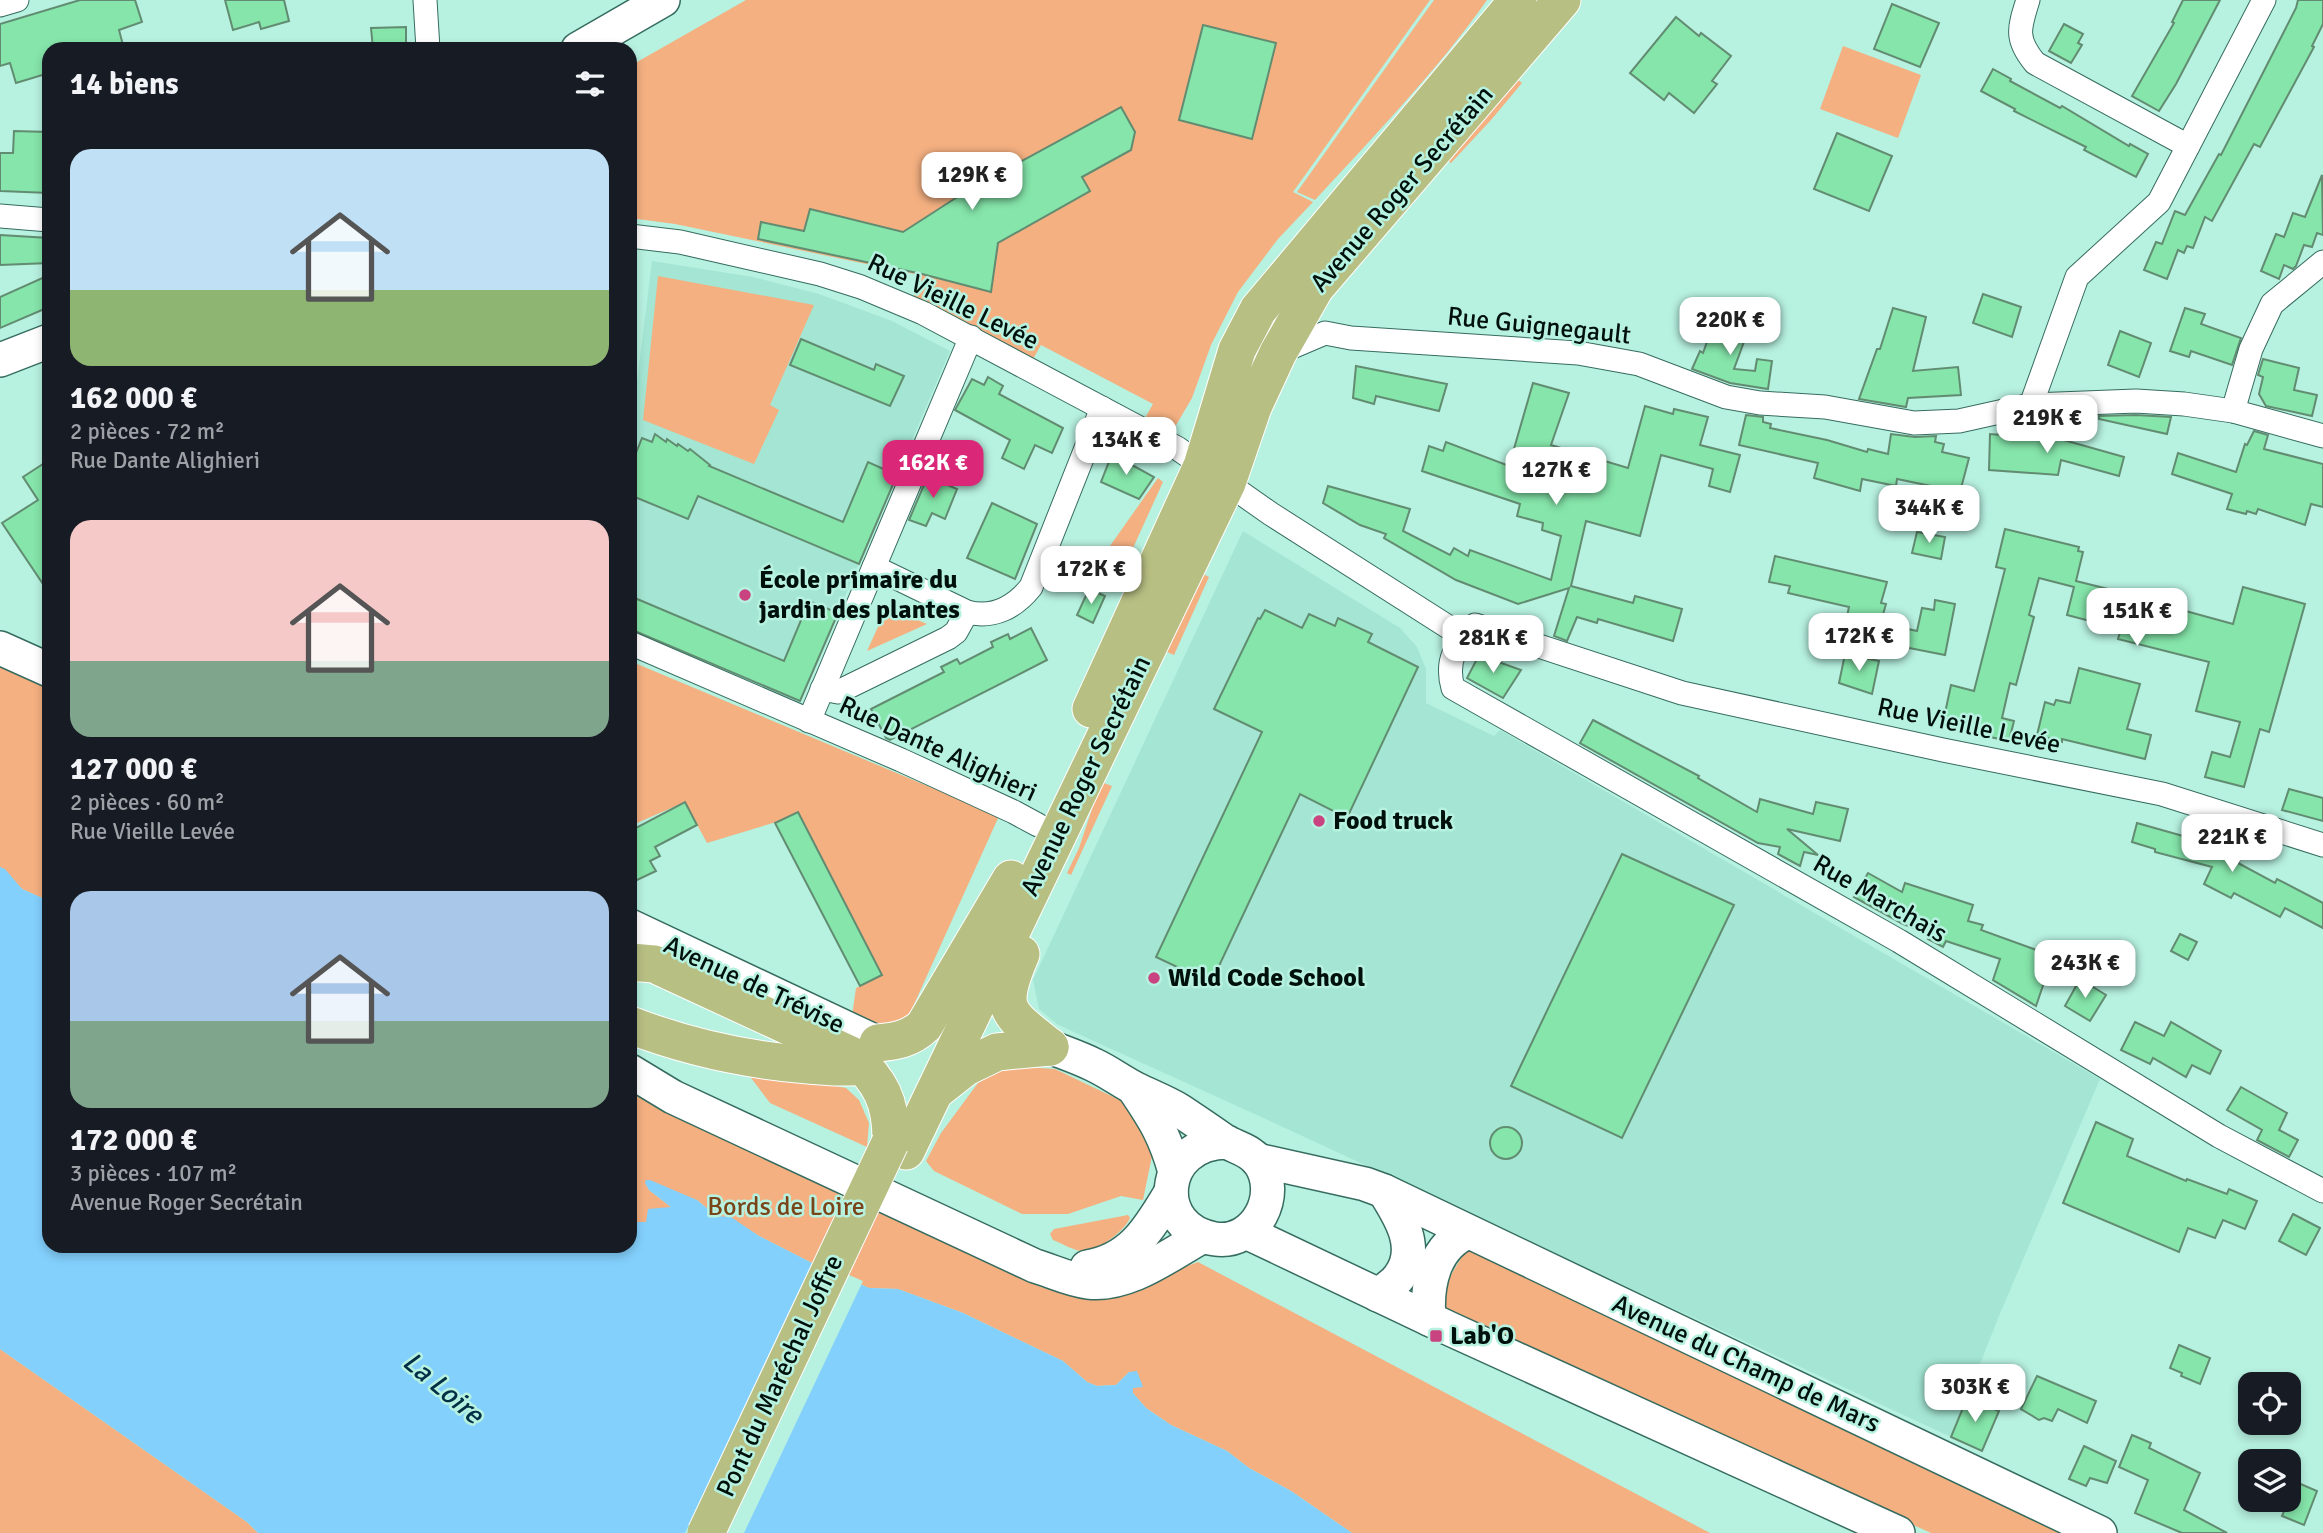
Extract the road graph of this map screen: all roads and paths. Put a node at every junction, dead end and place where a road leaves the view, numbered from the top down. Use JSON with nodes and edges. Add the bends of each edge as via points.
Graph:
{"nodes":[{"id":1,"x":18,"y":0,"type":"edge"},
{"id":2,"x":425,"y":0,"type":"edge"},
{"id":3,"x":663,"y":0,"type":"edge"},
{"id":4,"x":1518,"y":0,"type":"edge"},
{"id":5,"x":1562,"y":0,"type":"edge"},
{"id":6,"x":2028,"y":0,"type":"edge"},
{"id":7,"x":2264,"y":0,"type":"edge"},
{"id":8,"x":0,"y":5,"type":"edge"},
{"id":9,"x":428,"y":42,"type":"edge"},
{"id":10,"x":590,"y":42,"type":"edge"},
{"id":11,"x":2188,"y":146,"type":"junction"},
{"id":12,"x":0,"y":216,"type":"edge"},
{"id":13,"x":42,"y":219,"type":"edge"},
{"id":14,"x":637,"y":237,"type":"edge"},
{"id":15,"x":2323,"y":262,"type":"edge"},
{"id":16,"x":1315,"y":288,"type":"junction"},
{"id":17,"x":1325,"y":333,"type":"junction"},
{"id":18,"x":971,"y":337,"type":"junction"},
{"id":19,"x":42,"y":344,"type":"edge"},
{"id":20,"x":1278,"y":353,"type":"junction"},
{"id":21,"x":0,"y":360,"type":"edge"},
{"id":22,"x":2031,"y":405,"type":"junction"},
{"id":23,"x":1102,"y":408,"type":"junction"},
{"id":24,"x":2233,"y":411,"type":"junction"},
{"id":25,"x":2323,"y":436,"type":"edge"},
{"id":26,"x":1215,"y":474,"type":"junction"},
{"id":27,"x":874,"y":567,"type":"junction"},
{"id":28,"x":967,"y":612,"type":"junction"},
{"id":29,"x":1464,"y":637,"type":"junction"},
{"id":30,"x":637,"y":646,"type":"edge"},
{"id":31,"x":0,"y":649,"type":"edge"},
{"id":32,"x":42,"y":667,"type":"edge"},
{"id":33,"x":822,"y":689,"type":"junction"},
{"id":34,"x":808,"y":721,"type":"junction"},
{"id":35,"x":1071,"y":805,"type":"junction"},
{"id":36,"x":1038,"y":825,"type":"junction"},
{"id":37,"x":2323,"y":845,"type":"edge"},
{"id":38,"x":1011,"y":879,"type":"junction"},
{"id":39,"x":637,"y":930,"type":"edge"},
{"id":40,"x":637,"y":963,"type":"edge"},
{"id":41,"x":637,"y":1028,"type":"edge"},
{"id":42,"x":1050,"y":1047,"type":"junction"},
{"id":43,"x":870,"y":1054,"type":"junction"},
{"id":44,"x":637,"y":1075,"type":"edge"},
{"id":45,"x":1133,"y":1087,"type":"junction"},
{"id":46,"x":937,"y":1090,"type":"junction"},
{"id":47,"x":1227,"y":1143,"type":"junction"},
{"id":48,"x":896,"y":1144,"type":"junction"},
{"id":49,"x":1257,"y":1160,"type":"junction"},
{"id":50,"x":1173,"y":1182,"type":"junction"},
{"id":51,"x":1384,"y":1191,"type":"junction"},
{"id":52,"x":2323,"y":1191,"type":"edge"},
{"id":53,"x":1246,"y":1232,"type":"junction"},
{"id":54,"x":1468,"y":1232,"type":"junction"},
{"id":55,"x":1203,"y":1236,"type":"junction"},
{"id":56,"x":1054,"y":1272,"type":"junction"},
{"id":57,"x":1378,"y":1295,"type":"junction"},
{"id":58,"x":1429,"y":1319,"type":"junction"},
{"id":59,"x":706,"y":1533,"type":"edge"},
{"id":60,"x":728,"y":1533,"type":"edge"},
{"id":61,"x":1898,"y":1533,"type":"edge"},
{"id":62,"x":2100,"y":1533,"type":"edge"}],
"edges":[{"from":1,"to":8,"type":"street"},
{"from":2,"to":9,"type":"street"},
{"from":3,"to":10,"type":"street"},
{"from":4,"to":26,"type":"main road","name":"Avenue Roger Secrétain","via":[[1258,310],[1237,350]]},
{"from":5,"to":16,"type":"main road","name":"Avenue Roger Secrétain"},
{"from":6,"to":11,"type":"street","via":[[2019,37],[2035,63]]},
{"from":7,"to":11,"type":"street"},
{"from":11,"to":22,"type":"street","via":[[2159,202],[2077,277]]},
{"from":12,"to":13,"type":"street"},
{"from":14,"to":18,"type":"street","name":"Rue Vieille Levée","via":[[680,242],[820,274],[861,287]]},
{"from":15,"to":24,"type":"street","via":[[2272,303],[2251,349]]},
{"from":16,"to":17,"type":"street"},
{"from":16,"to":20,"type":"main road","name":"Avenue Roger Secrétain"},
{"from":17,"to":20,"type":"street"},
{"from":17,"to":22,"type":"street","name":"Rue Guignegault","via":[[1578,353],[1639,364],[1726,397],[1825,407],[1914,423],[1959,421]]},
{"from":18,"to":23,"type":"street","name":"Rue Vieille Levée"},
{"from":18,"to":27,"type":"street","name":"Rue Dante Alighieri"},
{"from":19,"to":21,"type":"street"},
{"from":20,"to":26,"type":"main road","name":"Avenue Roger Secrétain"},
{"from":22,"to":24,"type":"street","name":"Rue Guignegault","via":[[2136,401]]},
{"from":23,"to":26,"type":"street","name":"Rue Vieille Levée"},
{"from":23,"to":28,"type":"street","via":[[1031,587],[1000,611],[981,616]]},
{"from":24,"to":25,"type":"street","name":"Rue Guignegault"},
{"from":26,"to":29,"type":"street","name":"Rue Vieille Levée"},
{"from":26,"to":35,"type":"main road","name":"Avenue Roger Secrétain"},
{"from":26,"to":36,"type":"main road","name":"Avenue Roger Secrétain"},
{"from":27,"to":28,"type":"street"},
{"from":27,"to":33,"type":"street","name":"Rue Dante Alighieri"},
{"from":28,"to":33,"type":"street","name":"Rue Dante Alighieri","via":[[948,638],[838,692]]},
{"from":29,"to":37,"type":"street","name":"Rue Vieille Levée","via":[[1475,625],[1682,693],[2162,794]]},
{"from":29,"to":52,"type":"street","name":"Rue Marchais","via":[[1448,672],[1453,688],[1899,941],[2219,1136]]},
{"from":30,"to":34,"type":"street"},
{"from":31,"to":32,"type":"street"},
{"from":33,"to":34,"type":"street","name":"Rue Dante Alighieri"},
{"from":34,"to":36,"type":"street","name":"Rue Dante Alighieri"},
{"from":35,"to":42,"type":"main road","via":[[1047,892],[1011,977],[1007,999],[1013,1018]]},
{"from":35,"to":46,"type":"main road","name":"Avenue Roger Secrétain"},
{"from":36,"to":38,"type":"main road","name":"Avenue Roger Secrétain"},
{"from":38,"to":43,"type":"main road","via":[[924,1026]]},
{"from":38,"to":48,"type":"main road","name":"Avenue Roger Secrétain","via":[[917,1078]]},
{"from":39,"to":43,"type":"street","name":"Avenue de Trévise"},
{"from":40,"to":43,"type":"main road","via":[[654,964],[853,1056]]},
{"from":41,"to":43,"type":"main road","via":[[674,1042],[796,1064],[850,1068]]},
{"from":42,"to":45,"type":"street","name":"Avenue du Champ de Mars"},
{"from":42,"to":46,"type":"main road","via":[[997,1052]]},
{"from":43,"to":48,"type":"main road","via":[[873,1077],[889,1107]]},
{"from":44,"to":56,"type":"street","via":[[673,1097]]},
{"from":45,"to":47,"type":"street","name":"Avenue du Champ de Mars","via":[[1177,1109]]},
{"from":45,"to":50,"type":"street","name":"Avenue du Champ de Mars","via":[[1167,1143]]},
{"from":46,"to":48,"type":"main road","name":"Avenue Roger Secrétain"},
{"from":47,"to":49,"type":"street","name":"Avenue du Champ de Mars"},
{"from":47,"to":50,"type":"street","via":[[1213,1143],[1187,1154]]},
{"from":48,"to":59,"type":"main road","name":"Pont du Maréchal Joffre","bridge":true},
{"from":48,"to":60,"type":"main road","name":"Pont du Maréchal Joffre"},
{"from":49,"to":51,"type":"street","name":"Avenue du Champ de Mars"},
{"from":49,"to":53,"type":"street","via":[[1265,1172],[1266,1205]]},
{"from":50,"to":55,"type":"street","name":"Avenue du Champ de Mars","via":[[1180,1219]]},
{"from":50,"to":56,"type":"street","via":[[1147,1232],[1123,1255],[1100,1265]]},
{"from":51,"to":54,"type":"street","name":"Avenue du Champ de Mars"},
{"from":51,"to":57,"type":"street","via":[[1401,1216],[1410,1248],[1399,1279]]},
{"from":53,"to":55,"type":"street","via":[[1218,1240]]},
{"from":53,"to":57,"type":"street"},
{"from":54,"to":58,"type":"street","via":[[1443,1249],[1433,1271]]},
{"from":54,"to":62,"type":"street","name":"Avenue du Champ de Mars"},
{"from":55,"to":56,"type":"street","via":[[1132,1274],[1104,1282]]},
{"from":57,"to":58,"type":"street"},
{"from":58,"to":61,"type":"street"}]}
